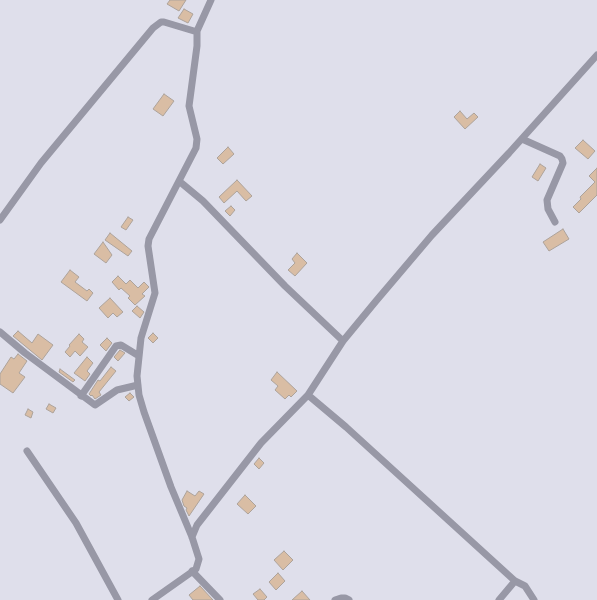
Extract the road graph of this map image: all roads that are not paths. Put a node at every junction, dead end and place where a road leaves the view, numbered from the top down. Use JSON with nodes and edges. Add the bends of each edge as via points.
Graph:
{"nodes":[{"id":1,"x":211,"y":0,"type":"edge"},
{"id":2,"x":197,"y":31,"type":"junction"},
{"id":3,"x":597,"y":55,"type":"edge"},
{"id":4,"x":524,"y":137,"type":"junction"},
{"id":5,"x":179,"y":181,"type":"junction"},
{"id":6,"x":0,"y":220,"type":"edge"},
{"id":7,"x":555,"y":222,"type":"dead end"},
{"id":8,"x":0,"y":332,"type":"edge"},
{"id":9,"x":344,"y":341,"type":"junction"},
{"id":10,"x":139,"y":356,"type":"junction"},
{"id":11,"x":138,"y":385,"type":"junction"},
{"id":12,"x":308,"y":395,"type":"junction"},
{"id":13,"x":81,"y":396,"type":"junction"},
{"id":14,"x":27,"y":452,"type":"dead end"},
{"id":15,"x":192,"y":537,"type":"junction"},
{"id":16,"x":192,"y":571,"type":"junction"},
{"id":17,"x":516,"y":581,"type":"junction"},
{"id":18,"x":118,"y":600,"type":"edge"},
{"id":19,"x":152,"y":600,"type":"edge"},
{"id":20,"x":220,"y":600,"type":"edge"},
{"id":21,"x":336,"y":600,"type":"edge"},
{"id":22,"x":349,"y":600,"type":"edge"},
{"id":23,"x":498,"y":600,"type":"edge"},
{"id":24,"x":534,"y":600,"type":"edge"}],
"edges":[{"from":1,"to":2,"type":"street"},
{"from":2,"to":5,"type":"street","via":[[189,106],[197,144]]},
{"from":2,"to":6,"type":"street","via":[[164,22],[153,28],[41,163]]},
{"from":3,"to":4,"type":"street"},
{"from":4,"to":7,"type":"street","via":[[562,159],[563,163],[547,200],[548,209]]},
{"from":4,"to":9,"type":"street","via":[[428,240]]},
{"from":5,"to":9,"type":"street","via":[[203,201],[285,286]]},
{"from":5,"to":10,"type":"street","via":[[148,243],[154,293],[141,338]]},
{"from":8,"to":13,"type":"street"},
{"from":9,"to":12,"type":"street"},
{"from":10,"to":11,"type":"street"},
{"from":10,"to":13,"type":"street","via":[[121,345],[116,346]]},
{"from":11,"to":13,"type":"street","via":[[117,390],[95,405]]},
{"from":11,"to":15,"type":"street","via":[[141,404],[158,452]]},
{"from":12,"to":15,"type":"street","via":[[261,443],[198,525]]},
{"from":12,"to":17,"type":"street"},
{"from":14,"to":18,"type":"street","via":[[76,523]]},
{"from":15,"to":16,"type":"street","via":[[199,559],[198,566]]},
{"from":16,"to":19,"type":"street"},
{"from":16,"to":20,"type":"street"},
{"from":17,"to":23,"type":"street"},
{"from":17,"to":24,"type":"street","via":[[525,586]]},
{"from":21,"to":22,"type":"street"}]}
